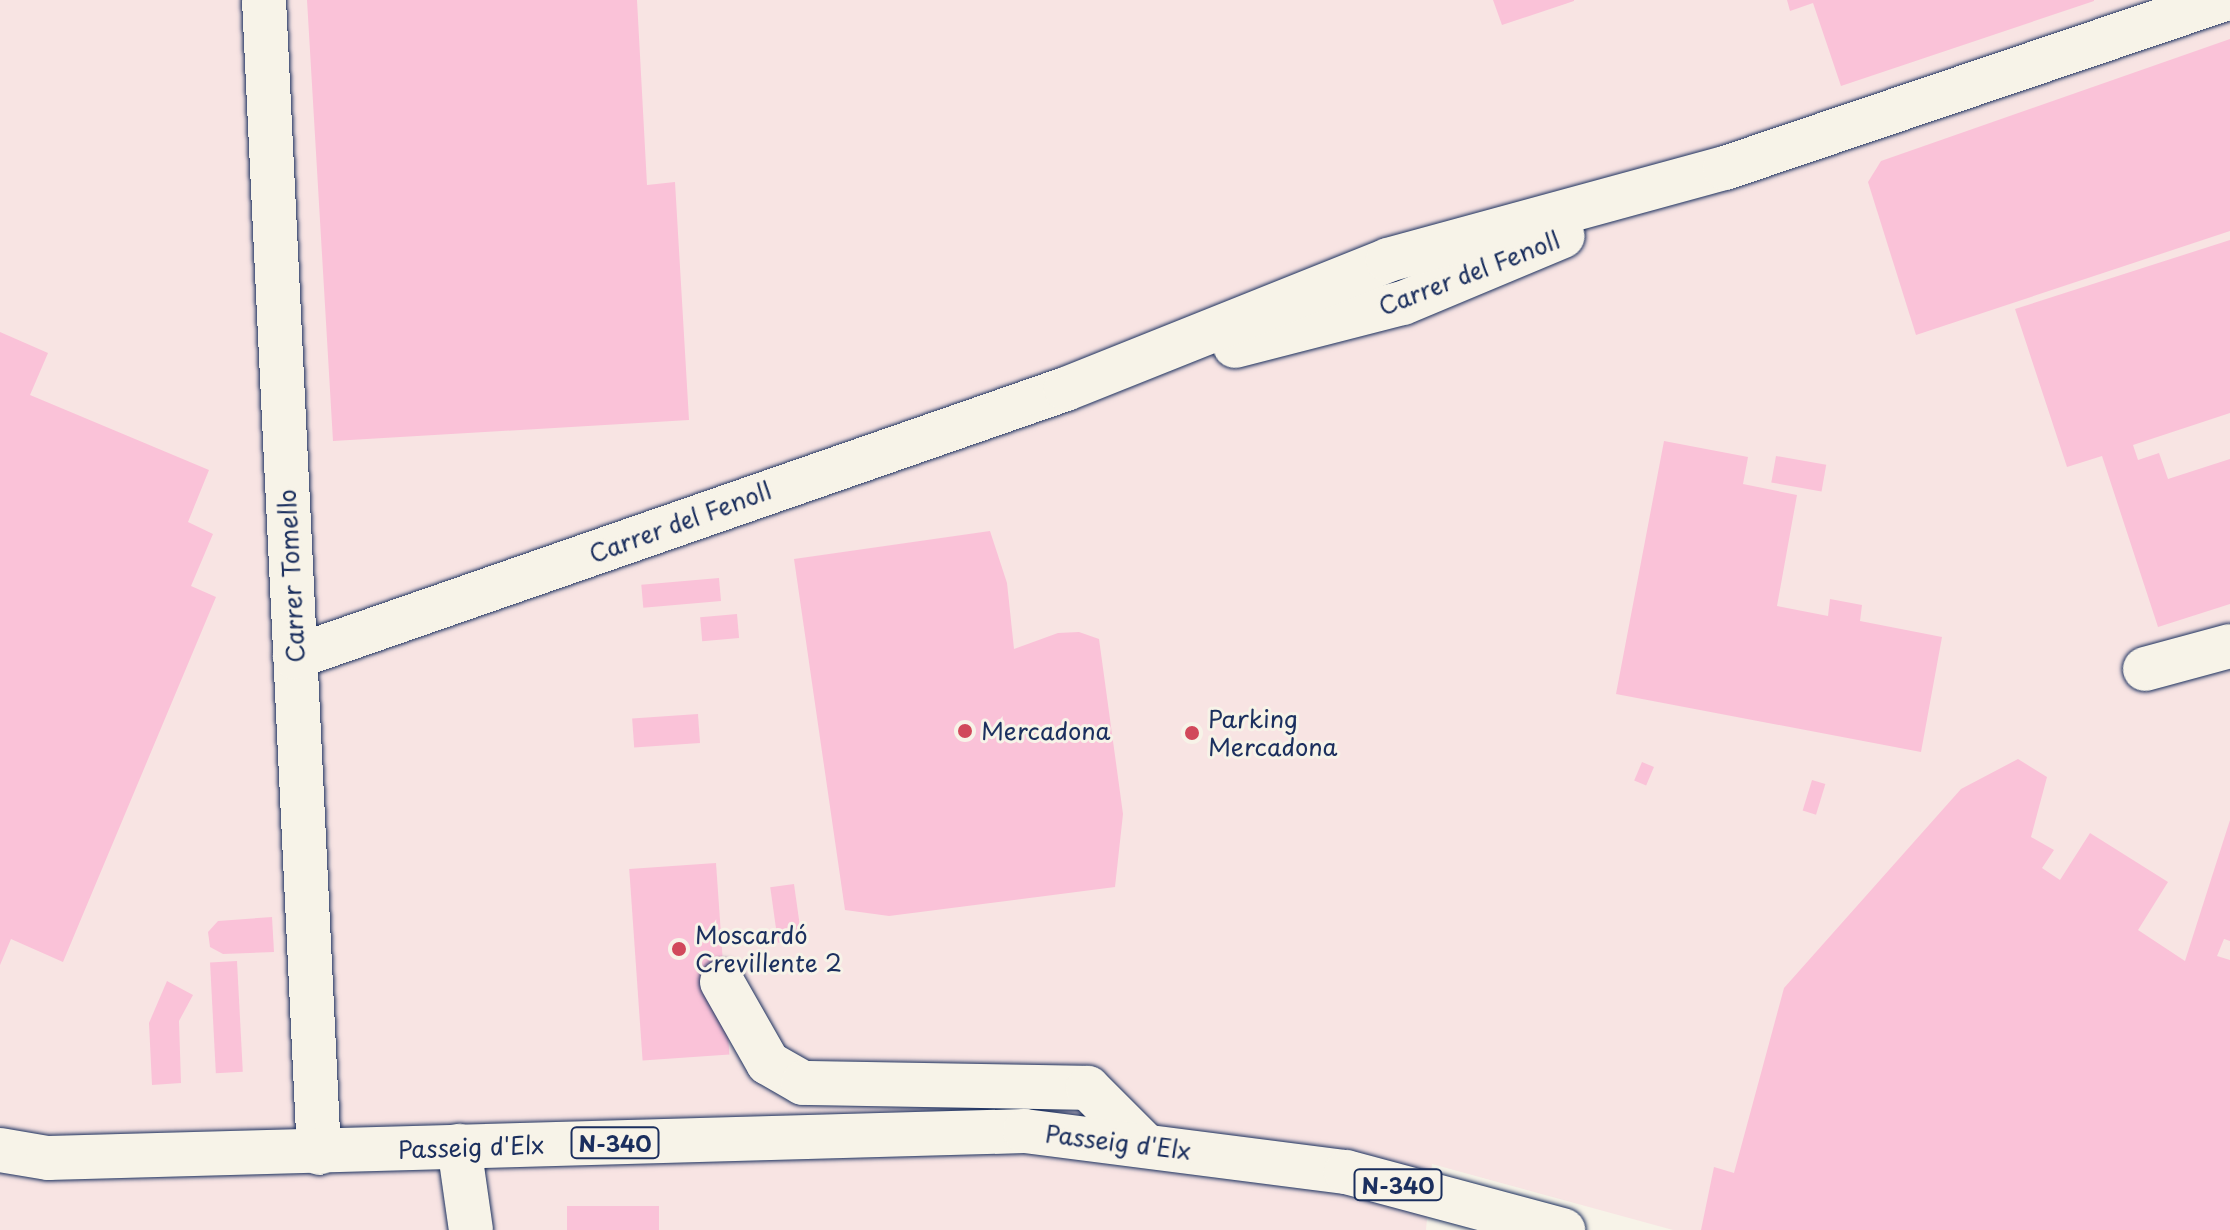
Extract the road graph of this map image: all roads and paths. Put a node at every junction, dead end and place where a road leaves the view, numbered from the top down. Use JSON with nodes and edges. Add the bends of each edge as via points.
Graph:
{"nodes":[{"id":1,"x":264,"y":0,"type":"edge"},
{"id":2,"x":2222,"y":0,"type":"edge"},
{"id":3,"x":2230,"y":646,"type":"edge"},
{"id":4,"x":295,"y":657,"type":"junction"},
{"id":5,"x":2145,"y":669,"type":"dead end"},
{"id":6,"x":722,"y":982,"type":"dead end"},
{"id":7,"x":1143,"y":1143,"type":"junction"},
{"id":8,"x":459,"y":1146,"type":"junction"},
{"id":9,"x":0,"y":1150,"type":"edge"},
{"id":10,"x":319,"y":1153,"type":"junction"},
{"id":11,"x":1230,"y":1155,"type":"junction"},
{"id":12,"x":471,"y":1230,"type":"edge"},
{"id":13,"x":1480,"y":1230,"type":"edge"},
{"id":14,"x":1563,"y":1230,"type":"edge"}],
"edges":[{"from":1,"to":4,"type":"main road","name":"Carrer Tomello"},
{"from":2,"to":4,"type":"main road","name":"Carrer del Fenoll","via":[[1725,168],[1403,303],[1066,389]]},
{"from":3,"to":5,"type":"main road"},
{"from":4,"to":10,"type":"main road","name":"Carrer Tomello"},
{"from":6,"to":7,"type":"main road","via":[[768,1063],[803,1083],[1088,1088]]},
{"from":7,"to":8,"type":"main road","name":"Passeig d'Elx","number":"N-340","via":[[1025,1131]]},
{"from":7,"to":11,"type":"main road","name":"Passeig d'Elx","number":"N-340"},
{"from":8,"to":10,"type":"main road","name":"Passeig d'Elx","number":"N-340"},
{"from":8,"to":12,"type":"main road"},
{"from":9,"to":10,"type":"main road","name":"Passeig d'Elx","number":"N-340","via":[[48,1158]]},
{"from":11,"to":13,"type":"main road","name":"Passeig d'Elx","number":"N-340"},
{"from":11,"to":14,"type":"main road","name":"Passeig d'Elx","number":"N-340","via":[[1346,1172]]}]}
